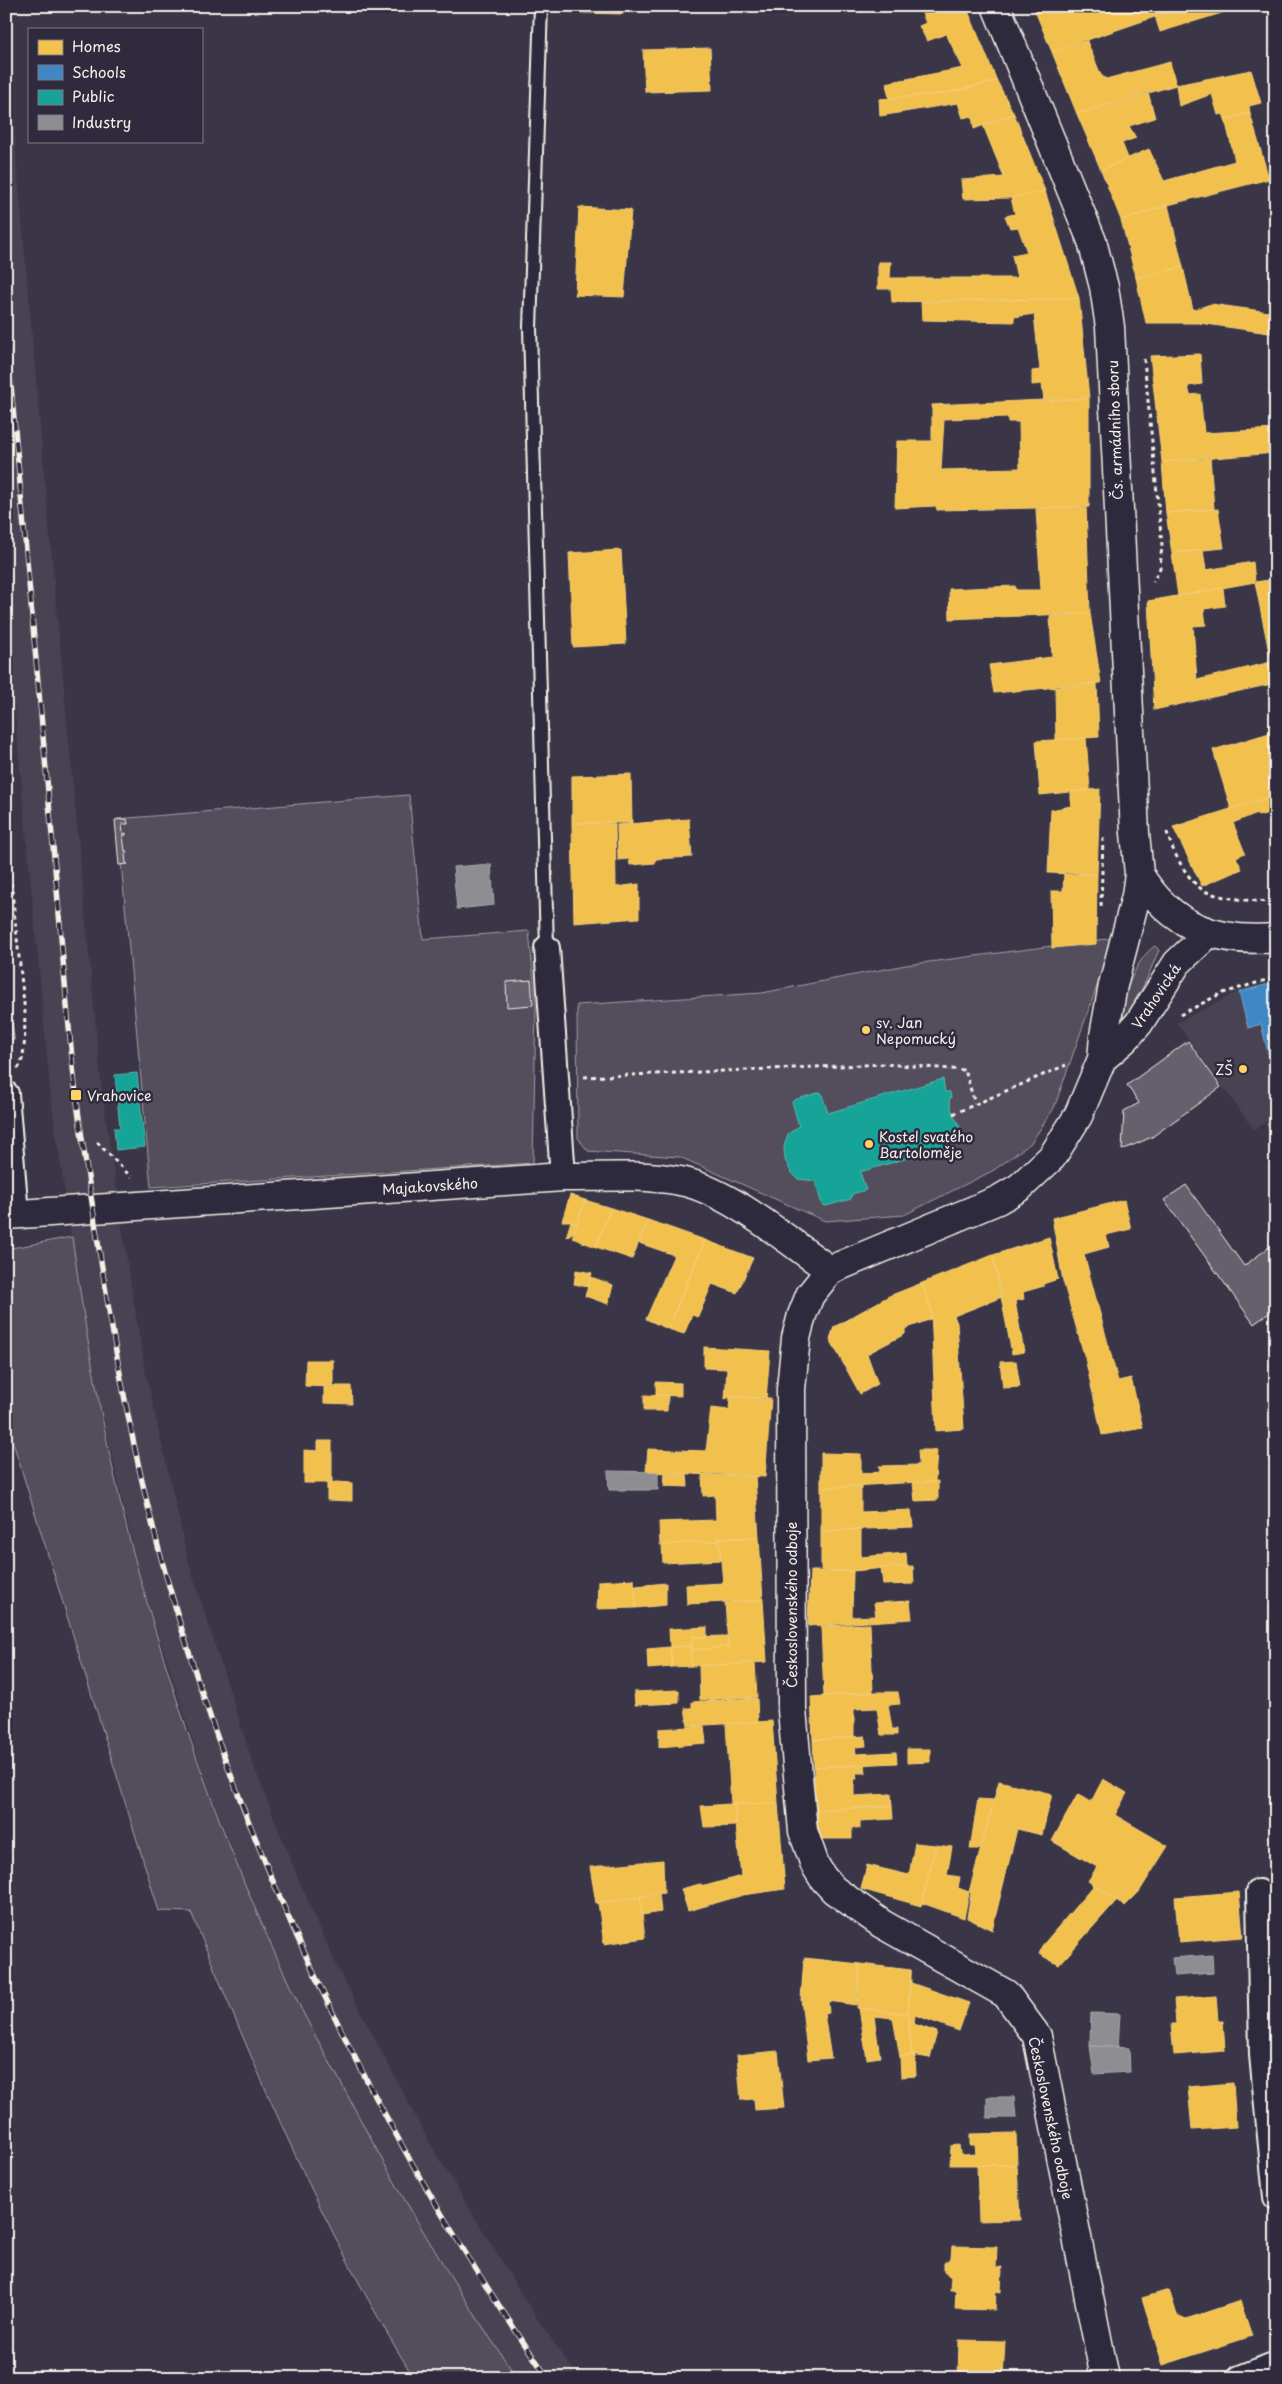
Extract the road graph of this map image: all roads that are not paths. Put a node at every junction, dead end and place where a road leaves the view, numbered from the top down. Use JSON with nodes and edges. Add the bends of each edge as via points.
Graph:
{"nodes":[{"id":1,"x":540,"y":6,"type":"edge"},
{"id":2,"x":996,"y":6,"type":"edge"},
{"id":3,"x":1139,"y":874,"type":"junction"},
{"id":4,"x":1209,"y":933,"type":"junction"},
{"id":5,"x":1276,"y":938,"type":"edge"},
{"id":6,"x":547,"y":948,"type":"joint"},
{"id":7,"x":1102,"y":1059,"type":"junction"},
{"id":8,"x":10,"y":1084,"type":"edge"},
{"id":9,"x":563,"y":1177,"type":"junction"},
{"id":10,"x":11,"y":1215,"type":"edge"},
{"id":11,"x":830,"y":1270,"type":"junction"},
{"id":12,"x":1259,"y":1892,"type":"dead end"},
{"id":13,"x":1276,"y":2197,"type":"edge"},
{"id":14,"x":1276,"y":2364,"type":"edge"},
{"id":15,"x":1105,"y":2378,"type":"edge"},
{"id":16,"x":1240,"y":2378,"type":"edge"}],
"edges":[{"from":1,"to":6,"type":"lane","via":[[530,328]]},
{"from":2,"to":3,"type":"street","name":"Čs. armádního sboru","via":[[1092,241],[1104,287],[1110,336]]},
{"from":3,"to":4,"type":"street","via":[[1154,897],[1170,913]]},
{"from":3,"to":7,"type":"street","name":"Československého odboje","via":[[1112,992]]},
{"from":4,"to":5,"type":"street","via":[[1241,938]]},
{"from":4,"to":7,"type":"street","name":"Vrahovická","via":[[1177,963],[1125,1039]]},
{"from":6,"to":9,"type":"street"},
{"from":7,"to":11,"type":"street","name":"Československého odboje","via":[[1067,1137],[1052,1157],[1020,1187],[998,1200]]},
{"from":8,"to":10,"type":"street"},
{"from":9,"to":10,"type":"street","name":"Majakovského"},
{"from":9,"to":11,"type":"street","name":"Majakovského","via":[[644,1177],[681,1181],[721,1197]]},
{"from":11,"to":15,"type":"street","name":"Československého odboje","via":[[810,1295],[802,1315],[796,1338],[791,1389],[792,1710],[803,1831],[815,1865],[834,1890],[882,1924],[1006,1994],[1036,2036]]},
{"from":12,"to":13,"type":"street","via":[[1262,2054]]},
{"from":14,"to":16,"type":"street"}]}
